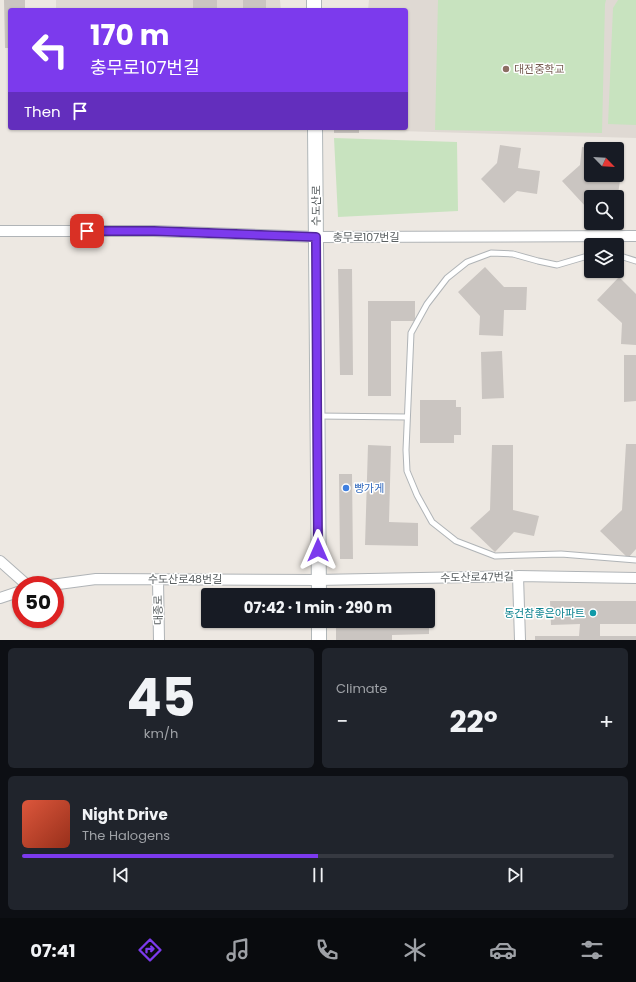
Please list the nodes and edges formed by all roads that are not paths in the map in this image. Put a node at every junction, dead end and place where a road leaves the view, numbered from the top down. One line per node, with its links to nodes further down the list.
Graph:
1 (315, 130): 4 (main road, 수도산로)
2 (0, 231): 4 (street, 충무로107번길)
3 (636, 236): 4 (street, 충무로107번길)
4 (316, 237): 8 (main road, 수도산로)
5 (584, 257): 9 (lane)
6 (624, 257): 7 (lane)
7 (636, 261)
8 (317, 416): 9 (lane); 16 (main road, 수도산로)
9 (407, 417): 10 (lane)
10 (636, 560)
11 (0, 561): 12 (street)
12 (18, 576)
13 (518, 576): 14 (street, 수도산로47번길); 16 (street, 수도산로47번길); 24 (street)
14 (636, 578)
15 (158, 580): 16 (street, 수도산로48번길); 17 (street, 수도산로48번길); 22 (street, 대종로)
16 (318, 580): 18 (main road, 수도산로)
17 (64, 583)
18 (318, 588)
19 (12, 594): 20 (street)
20 (0, 598)
21 (319, 628): 23 (main road)
22 (159, 640)
23 (319, 640)
24 (520, 640)

